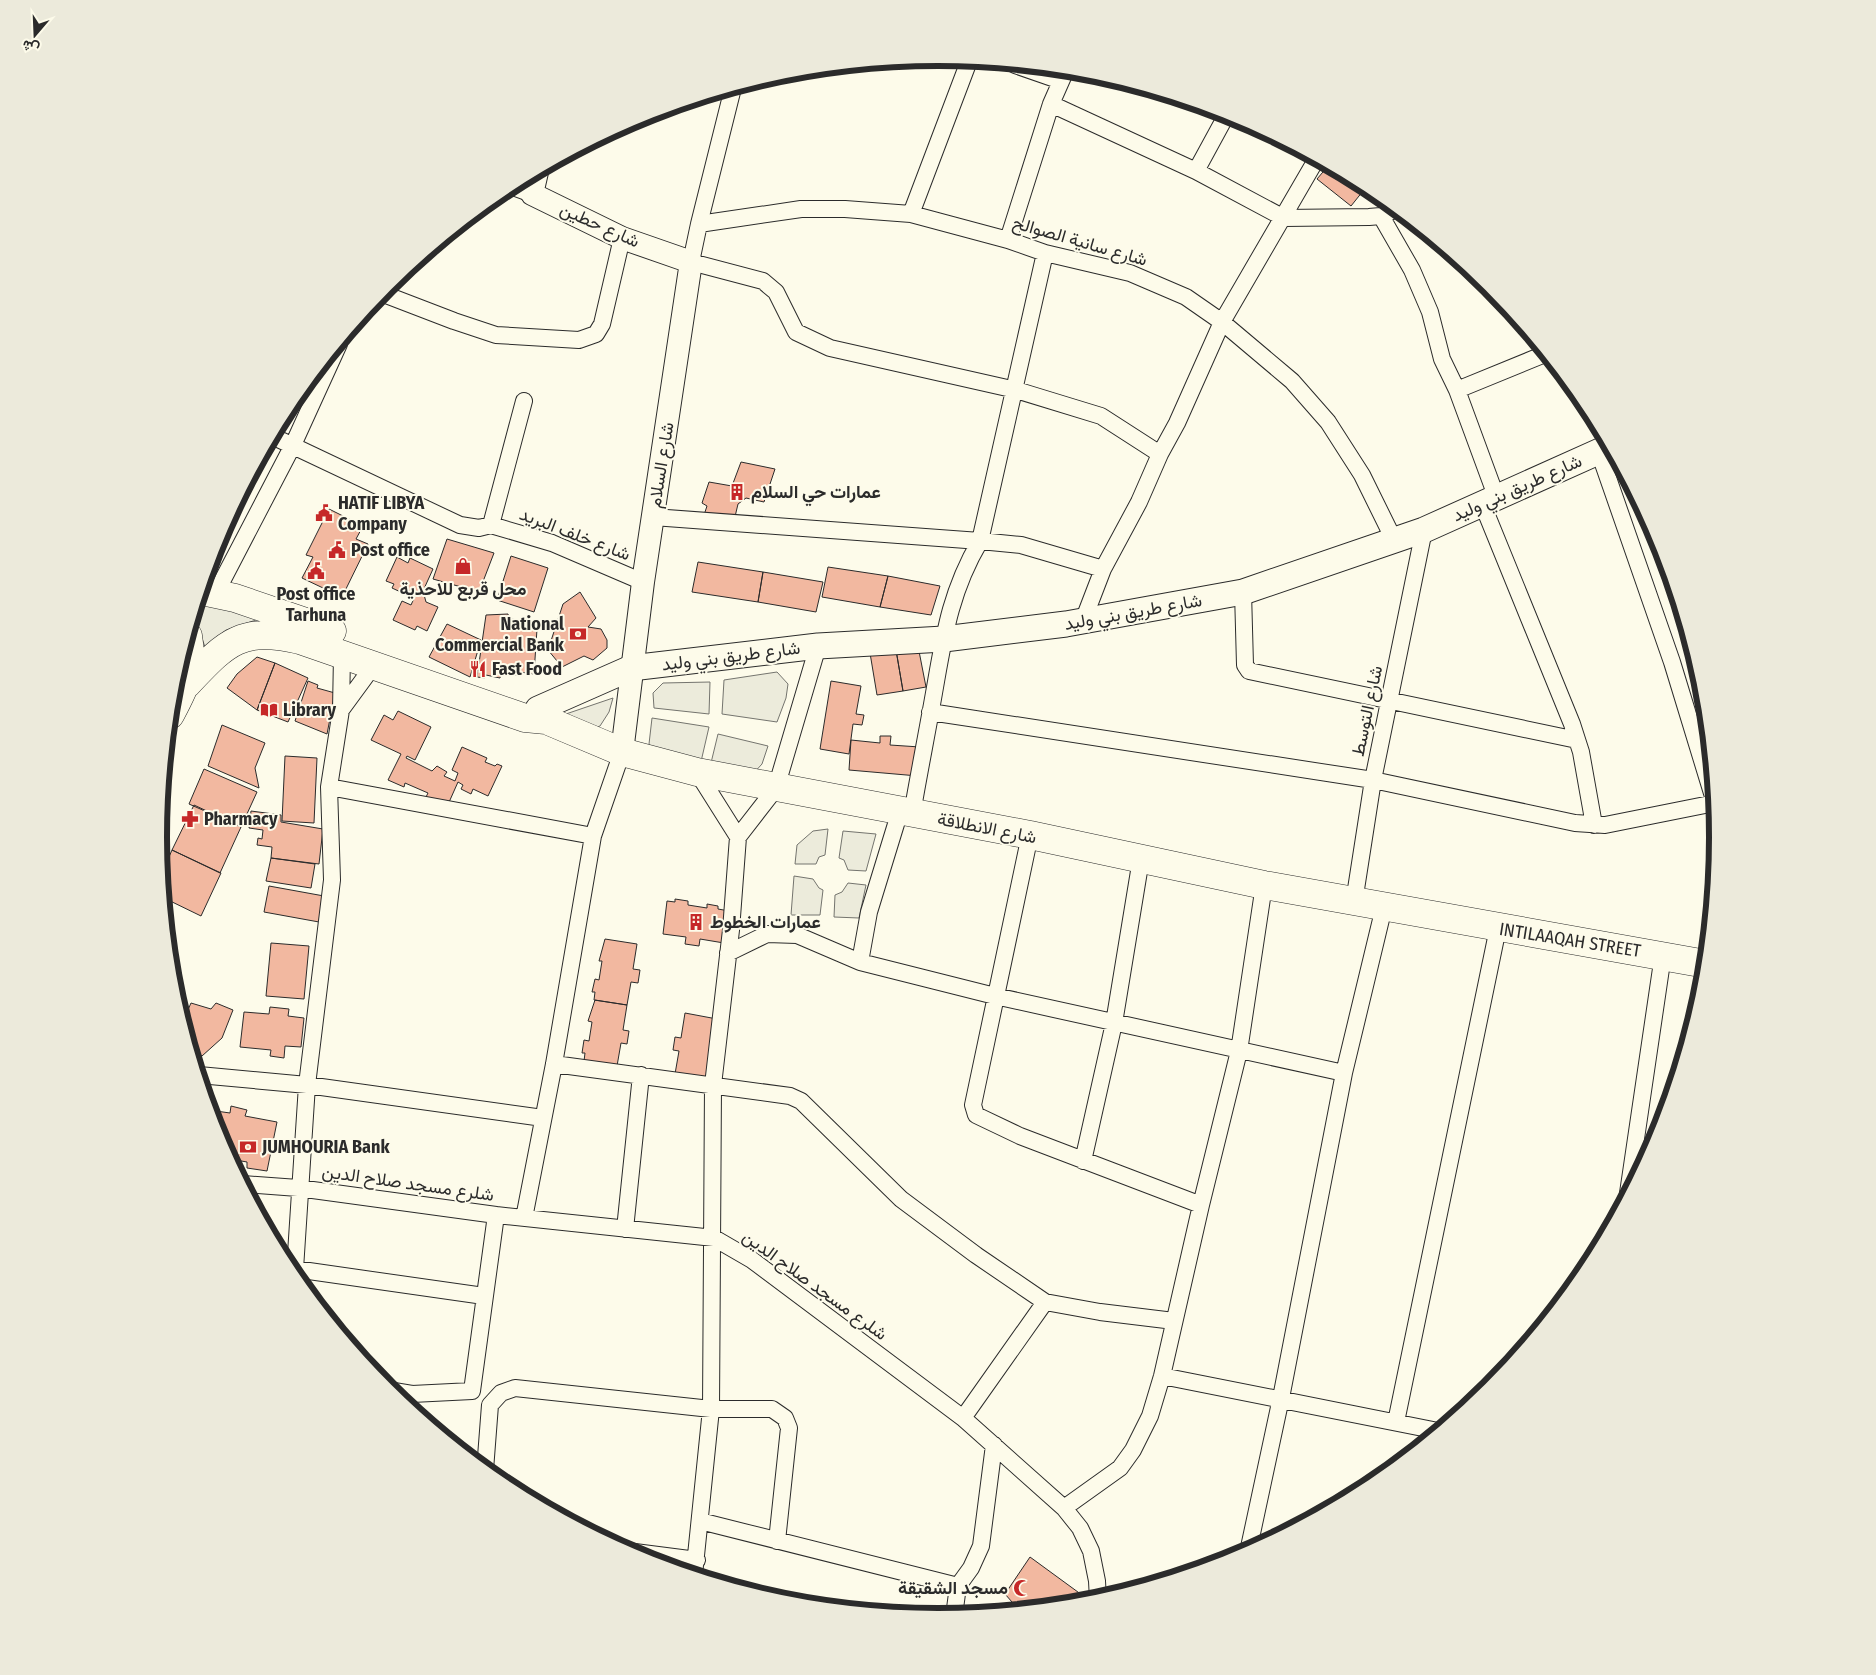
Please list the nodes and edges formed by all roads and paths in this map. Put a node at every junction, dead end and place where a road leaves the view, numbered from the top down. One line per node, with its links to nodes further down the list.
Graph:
1 (966, 67): 12 (street)
2 (1064, 77): 4 (street)
3 (731, 95): 14 (street)
4 (1051, 104): 7 (street); 16 (street)
5 (1223, 121): 7 (street)
6 (1314, 164): 13 (street)
7 (1196, 171): 13 (street)
8 (535, 180): 10 (street)
9 (520, 190): 10 (street, شارع حطين)
10 (532, 194): 15 (street, شارع حطين)
11 (1388, 212): 13 (street); 24 (street)
12 (911, 214): 14 (street, شارع سانية الصوالح); 16 (street, شارع سانية الصوالح)
13 (1284, 218): 20 (street)
14 (699, 224): 18 (street)
15 (622, 238): 18 (street, شارع حطين); 19 (street)
16 (1008, 240): 17 (street, شارع سانية الصوالح)
17 (1045, 253): 20 (street, شارع سانية الصوالح); 23 (street)
18 (692, 262): 23 (street); 31 (street, شارع السلام)
19 (389, 296)
20 (1222, 322): 29 (street); 34 (street, شارع سانية الصوالح)
21 (1540, 356): 24 (street)
22 (331, 362): 27 (street)
23 (1016, 390): 29 (street); 35 (street)
24 (1457, 390): 30 (street)
25 (524, 401): 32 (street)
26 (278, 439): 27 (street, شارع خلف البريد)
27 (293, 446): 32 (street, شارع خلف البريد); 38 (street)
28 (1604, 449): 30 (main road, شارع طريق بني وليد); 56 (street)
29 (1160, 454): 36 (street)
30 (1489, 500): 33 (main road, شارع طريق بني وليد); 53 (street)
31 (653, 517): 35 (street); 37 (street, شارع السلام)
32 (491, 525): 37 (street, شارع خلف البريد)
33 (1424, 530): 34 (main road, شارع طريق بني وليد); 49 (street, شارع التوسط)
34 (1394, 540): 39 (main road, شارع طريق بني وليد)
35 (980, 541): 36 (street); 41 (street)
36 (1103, 569): 40 (street)
37 (643, 582): 46 (street, شارع السلام)
38 (215, 589): 52 (highway)
39 (1243, 592): 40 (main road, شارع طريق بني وليد); 49 (street)
40 (1083, 621): 41 (main road, شارع طريق بني وليد)
41 (944, 639): 42 (main road, شارع طريق بني وليد); 51 (street)
42 (818, 646): 46 (main road, شارع طريق بني وليد); 59 (street)
43 (190, 650): 47 (highway)
44 (342, 655): 45 (highway); 47 (highway); 50 (street)
45 (374, 665): 50 (street); 52 (highway)
46 (631, 668): 52 (main road, شارع طريق بني وليد); 54 (street, شارع السلام)
47 (187, 684): 48 (highway)
48 (180, 696)
49 (1389, 701): 53 (street); 57 (street, شارع التوسط)
50 (342, 710): 58 (street)
51 (930, 712): 57 (street); 61 (street)
52 (542, 714): 54 (highway, شارع الانطلاقة)
53 (1577, 740): 62 (street)
54 (622, 752): 55 (highway, شارع الانطلاقة); 63 (street)
55 (697, 772): 59 (highway, شارع الانطلاقة); 65 (street)
56 (1707, 777)
57 (1373, 780): 62 (street); 68 (street, شارع التوسط)
58 (329, 787): 63 (street); 82 (street)
59 (776, 788): 61 (highway, شارع الانطلاقة); 65 (street)
60 (1708, 804): 62 (street)
61 (906, 813): 64 (highway, شارع الانطلاقة); 73 (street)
62 (1594, 825)
63 (593, 836): 78 (street)
64 (1030, 836): 66 (highway, شارع الانطلاقة); 75 (street)
65 (738, 837): 71 (street)
66 (1141, 858): 67 (highway, شارع الانطلاقة); 76 (street)
67 (1264, 885): 68 (highway, شارع الانطلاقة); 77 (street)
68 (1354, 902): 69 (highway, شارع الانطلاقة)
69 (1384, 907): 70 (highway, INTILAAQAH STREET); 79 (street)
70 (1498, 928): 72 (highway, INTILAAQAH STREET); 104 (street)
71 (728, 953): 73 (street); 83 (street)
72 (1663, 956): 74 (highway, INTILAAQAH STREET); 86 (street)
73 (860, 962): 75 (street)
74 (1699, 963)
75 (995, 996): 76 (street); 85 (street)
76 (1114, 1023): 77 (street); 85 (street)
77 (1239, 1051): 79 (street); 89 (street)
78 (554, 1064): 80 (street); 84 (street)
79 (1344, 1073): 101 (street)
80 (641, 1075): 83 (street); 92 (street)
81 (205, 1076): 82 (street)
82 (307, 1084): 84 (street); 88 (street)
83 (713, 1085): 93 (street); 97 (street)
84 (543, 1118): 91 (street)
85 (1083, 1161): 89 (street)
86 (1630, 1179)
87 (249, 1184): 88 (street, شلرع مسجد صلاح الدين)
88 (298, 1188): 90 (street, شلرع مسجد صلاح الدين); 94 (street)
89 (1201, 1205): 98 (street)
90 (496, 1216): 91 (street, شلرع مسجد صلاح الدين); 96 (street)
91 (524, 1218): 92 (street, شلرع مسجد صلاح الدين)
92 (625, 1229): 93 (street, شلرع مسجد صلاح الدين)
93 (714, 1238): 102 (street); 103 (street, شلرع مسجد صلاح الدين)
94 (295, 1262)
95 (303, 1274): 96 (street)
96 (484, 1296): 100 (street)
97 (1045, 1302): 98 (street); 103 (street)
98 (1174, 1321): 99 (street)
99 (1162, 1376): 101 (street); 108 (street)
100 (403, 1393)
101 (1280, 1398): 104 (street); 111 (street)
102 (711, 1409): 107 (street); 109 (street); 110 (street)
103 (963, 1418): 106 (street, شلرع مسجد صلاح الدين)
104 (1396, 1422): 105 (street)
105 (1432, 1430)
106 (994, 1446): 108 (street, شلرع مسجد صلاح الدين); 114 (street)
107 (486, 1462)
108 (1064, 1508): 115 (street, شلرع مسجد صلاح الدين)
109 (700, 1522): 110 (street); 113 (street)
110 (777, 1541): 114 (street)
111 (1250, 1542)
112 (674, 1562): 113 (street)
113 (696, 1567)
114 (958, 1586): 116 (street)
115 (1098, 1592)
116 (955, 1608)

